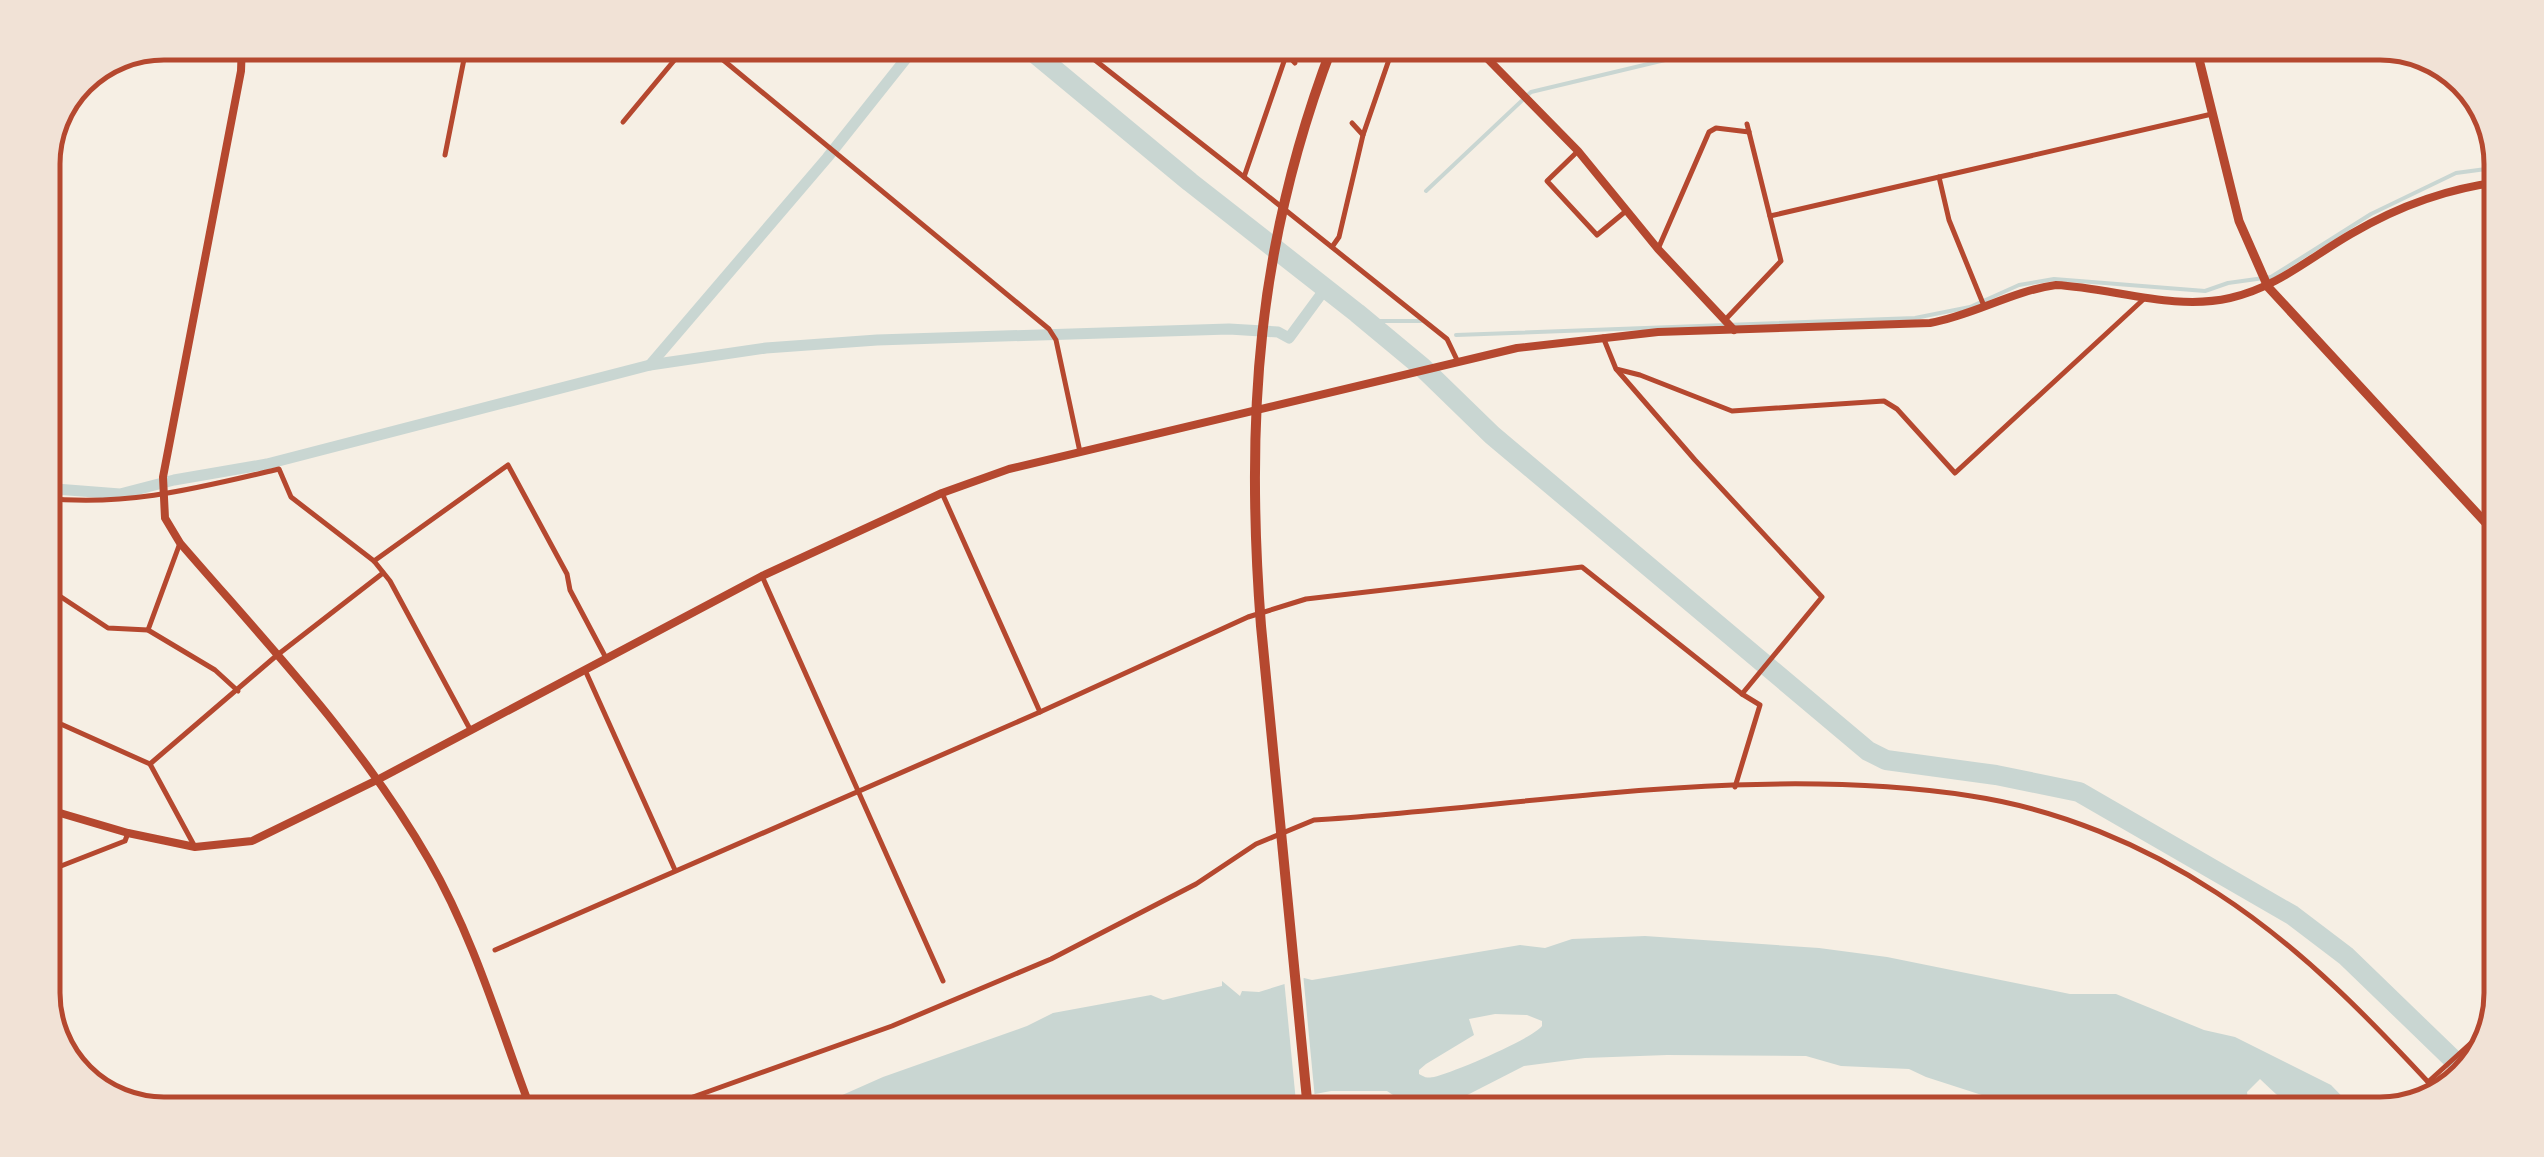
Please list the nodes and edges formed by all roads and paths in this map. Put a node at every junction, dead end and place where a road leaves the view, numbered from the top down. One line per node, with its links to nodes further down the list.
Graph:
1 (241, 60): 37 (street)
2 (463, 60): 20 (street)
3 (675, 60): 14 (street)
4 (722, 60): 36 (street)
5 (1095, 60): 22 (street)
6 (1285, 60): 22 (street)
7 (1293, 60): 12 (street)
8 (1328, 60): 70 (highway)
9 (1389, 60): 18 (street)
10 (1489, 60): 19 (street)
11 (2200, 60): 13 (main road)
12 (1295, 64)
13 (2212, 114): 21 (street); 28 (main road)
14 (622, 122)
15 (1352, 123): 18 (street)
16 (1747, 124): 17 (street)
17 (1750, 132): 25 (street); 27 (street)
18 (1363, 134): 26 (street)
19 (1578, 151): 24 (street); 24 (street)
20 (445, 156)
21 (1939, 176): 25 (street); 30 (street)
22 (1244, 177): 26 (street)
23 (2484, 186): 28 (street)
24 (1626, 211): 27 (street)
25 (1770, 216): 31 (street)
26 (1332, 247): 34 (street)
27 (1658, 248): 31 (street)
28 (2268, 287): 29 (street); 40 (main road)
29 (2146, 297): 30 (street); 35 (street)
30 (1984, 306): 32 (street)
31 (1725, 320): 32 (street)
32 (1734, 330): 33 (street)
33 (1603, 337): 34 (street); 35 (street)
34 (1458, 362): 36 (street)
35 (1616, 369): 51 (street)
36 (1080, 452): 38 (street)
37 (162, 493): 39 (street); 41 (street); 42 (street)
38 (942, 493): 44 (street); 52 (street)
39 (60, 499)
40 (2484, 521)
41 (180, 543): 46 (street); 47 (street)
42 (374, 561): 43 (street); 48 (street)
43 (383, 573): 47 (street); 54 (street)
44 (762, 576): 48 (street); 58 (street)
45 (60, 597): 46 (street)
46 (148, 630): 50 (street)
47 (276, 656): 50 (street); 56 (street)
48 (606, 659): 49 (street)
49 (585, 670): 54 (street); 63 (street)
50 (238, 691): 55 (street)
51 (1742, 694): 52 (street); 57 (street)
52 (1040, 712): 58 (street)
53 (60, 724): 55 (street)
54 (470, 731): 56 (street)
55 (150, 764): 61 (street)
56 (379, 779): 61 (street); 68 (street)
57 (1735, 787): 67 (street); 69 (street)
58 (858, 789): 63 (street); 65 (street)
59 (60, 813): 60 (street)
60 (128, 833): 61 (street); 62 (street)
61 (195, 846)
62 (60, 867)
63 (674, 870): 64 (street)
64 (495, 950)
65 (942, 981)
66 (2471, 1043): 67 (street)
67 (2428, 1082)
68 (526, 1097)
69 (693, 1097)
70 (1307, 1097)

